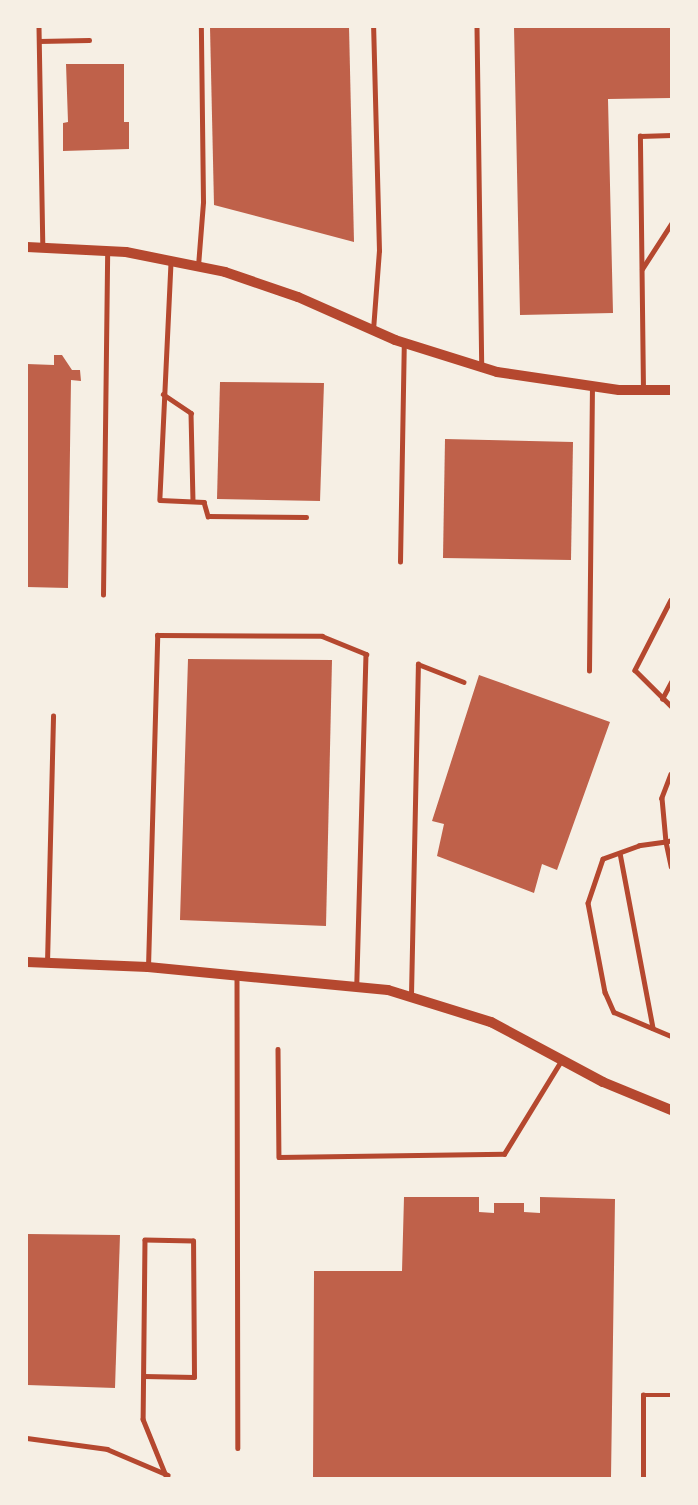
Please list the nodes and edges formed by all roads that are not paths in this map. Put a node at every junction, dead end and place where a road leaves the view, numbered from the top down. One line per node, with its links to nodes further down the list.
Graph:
1 (39, 27): 6 (lane)
2 (201, 27): 13 (lane)
3 (373, 27): 15 (lane)
4 (477, 27): 17 (lane)
5 (89, 40): 6 (lane)
6 (39, 41): 10 (lane)
7 (671, 135): 14 (lane)
8 (671, 224): 14 (lane)
9 (27, 247): 10 (street)
10 (43, 247): 11 (street)
11 (107, 250): 12 (street); 25 (lane)
12 (171, 260): 13 (street); 21 (lane)
13 (198, 266): 15 (street)
14 (642, 268): 19 (lane)
15 (373, 330): 16 (street)
16 (404, 343): 17 (street); 24 (lane)
17 (482, 368): 18 (street)
18 (592, 387): 19 (street); 27 (lane)
19 (643, 390): 20 (street)
20 (671, 390)
21 (163, 394): 22 (lane); 22 (lane)
22 (193, 501): 23 (lane)
23 (306, 518)
24 (400, 562)
25 (103, 595)
26 (671, 600): 30 (lane)
27 (589, 671)
28 (464, 682): 42 (lane)
29 (671, 682): 30 (lane)
30 (662, 699): 31 (lane)
31 (671, 706)
32 (53, 716): 38 (lane)
33 (671, 774): 34 (lane)
34 (669, 841): 35 (lane); 36 (lane)
35 (620, 853): 43 (lane); 43 (lane)
36 (671, 866)
37 (27, 962): 38 (street)
38 (47, 963): 39 (street)
39 (148, 967): 40 (street); 41 (lane)
40 (237, 977): 41 (street); 51 (lane)
41 (357, 986): 42 (street)
42 (411, 996): 46 (street)
43 (653, 1028): 44 (lane)
44 (671, 1035)
45 (278, 1049): 46 (lane)
46 (563, 1059): 47 (street)
47 (671, 1110)
48 (144, 1376): 48 (lane); 52 (lane)
49 (671, 1395): 53 (lane)
50 (27, 1438): 52 (lane)
51 (238, 1448)
52 (168, 1477)
53 (643, 1478)

